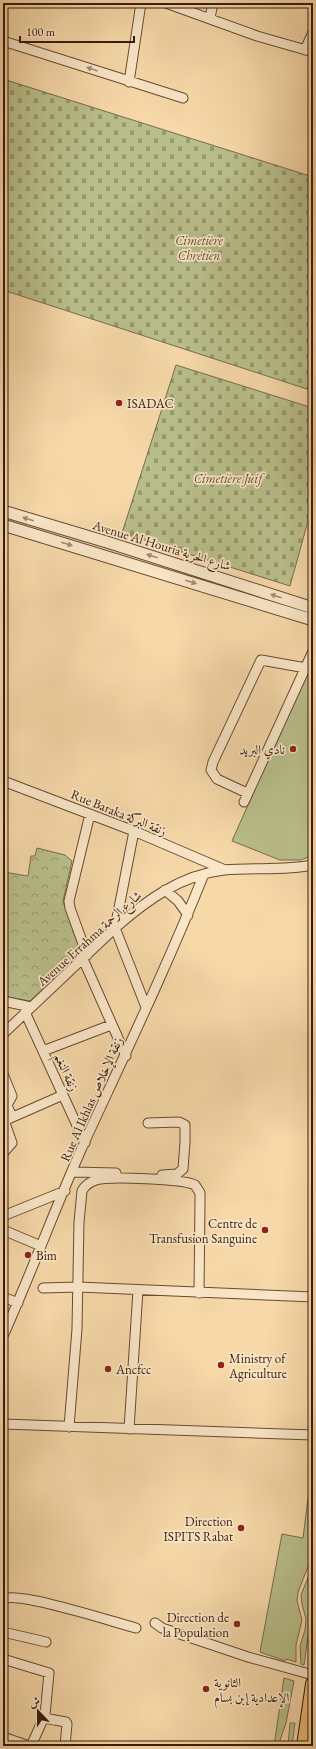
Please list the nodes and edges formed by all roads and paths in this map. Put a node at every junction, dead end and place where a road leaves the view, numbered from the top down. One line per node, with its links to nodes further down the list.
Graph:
1 (140, 3): 8 (street)
2 (166, 3): 4 (street)
3 (213, 3): 4 (street)
4 (210, 18): 7 (street)
5 (313, 32): 7 (street)
6 (3, 41): 8 (street, one-way to 6)
7 (309, 51)
8 (129, 82): 9 (street)
9 (183, 98)
10 (3, 511): 12 (street, Avenue Al Houria شارع الحرية, one-way to 10)
11 (3, 525): 13 (street, Avenue Al Houria شارع الحرية, one-way to 13)
12 (313, 608)
13 (313, 620)
14 (313, 651): 15 (street)
15 (306, 668): 15 (street)
16 (3, 781): 17 (street, Rue Baraka زنقة البركة)
17 (90, 814): 18 (street, Rue Baraka زنقة البركة); 27 (street)
18 (134, 831): 21 (street, Rue Baraka زنقة البركة); 26 (street)
19 (313, 865): 20 (street, Avenue Errahma شارع الرحمة)
20 (296, 868): 21 (street, Avenue Errahma شارع الرحمة); 22 (street, Avenue Errahma شارع الرحمة)
21 (225, 870): 23 (street, Avenue Errahma شارع الرحمة)
22 (313, 870)
23 (204, 874): 24 (street, Avenue Errahma شارع الرحمة); 25 (street, Rue Al Ikhlas زنقة الإخلاص)
24 (165, 890): 25 (street); 26 (street, Avenue Errahma شارع الرحمة)
25 (188, 915): 29 (street, Rue Al Ikhlas زنقة الإخلاص)
26 (115, 928): 27 (street, Avenue Errahma شارع الرحمة); 29 (street)
27 (85, 957): 30 (street, Avenue Errahma شارع الرحمة); 31 (street)
28 (3, 1001): 30 (street)
29 (146, 1007): 34 (street, Rue Al Ikhlas زنقة الإخلاص)
30 (28, 1009): 32 (street, Avenue Errahma شارع الرحمة); 33 (street, زنقة النغم)
31 (111, 1025): 33 (street); 34 (street)
32 (4, 1032)
33 (43, 1051): 36 (street, زنقة النغم)
34 (126, 1056): 39 (street, Rue Al Ikhlas زنقة الإخلاص)
35 (3, 1074): 37 (street)
36 (63, 1095): 37 (street); 39 (street, زنقة النغم)
37 (12, 1117): 40 (street)
38 (148, 1123): 41 (street)
39 (85, 1143): 41 (street, Rue Al Ikhlas زنقة الإخلاص)
40 (3, 1154)
41 (73, 1172): 42 (street, Rue Al Ikhlas زنقة الإخلاص)
42 (65, 1191): 43 (street); 45 (street, Rue Al Ikhlas زنقة الإخلاص)
43 (3, 1216)
44 (3, 1230): 45 (street)
45 (41, 1246): 52 (street, Rue Al Ikhlas زنقة الإخلاص)
46 (78, 1287): 47 (street); 48 (street); 49 (street); 55 (street)
47 (43, 1288)
48 (138, 1290): 49 (street); 56 (street)
49 (199, 1293): 51 (street)
50 (3, 1297): 52 (street)
51 (313, 1297)
52 (18, 1303): 53 (street, Rue Al Ikhlas زنقة الإخلاص)
53 (3, 1336)
54 (3, 1424): 55 (street)
55 (69, 1427): 56 (street)
56 (129, 1429): 57 (street)
57 (313, 1435)
58 (3, 1599): 60 (street)
59 (155, 1623): 64 (street)
60 (136, 1628)
61 (3, 1632): 62 (street)
62 (46, 1642)
63 (3, 1659): 66 (street)
64 (313, 1675)
65 (313, 1684): 70 (main road)
66 (44, 1718): 68 (street); 69 (street)
67 (3, 1737): 68 (street)
68 (30, 1746)
69 (65, 1746)
70 (304, 1746)

